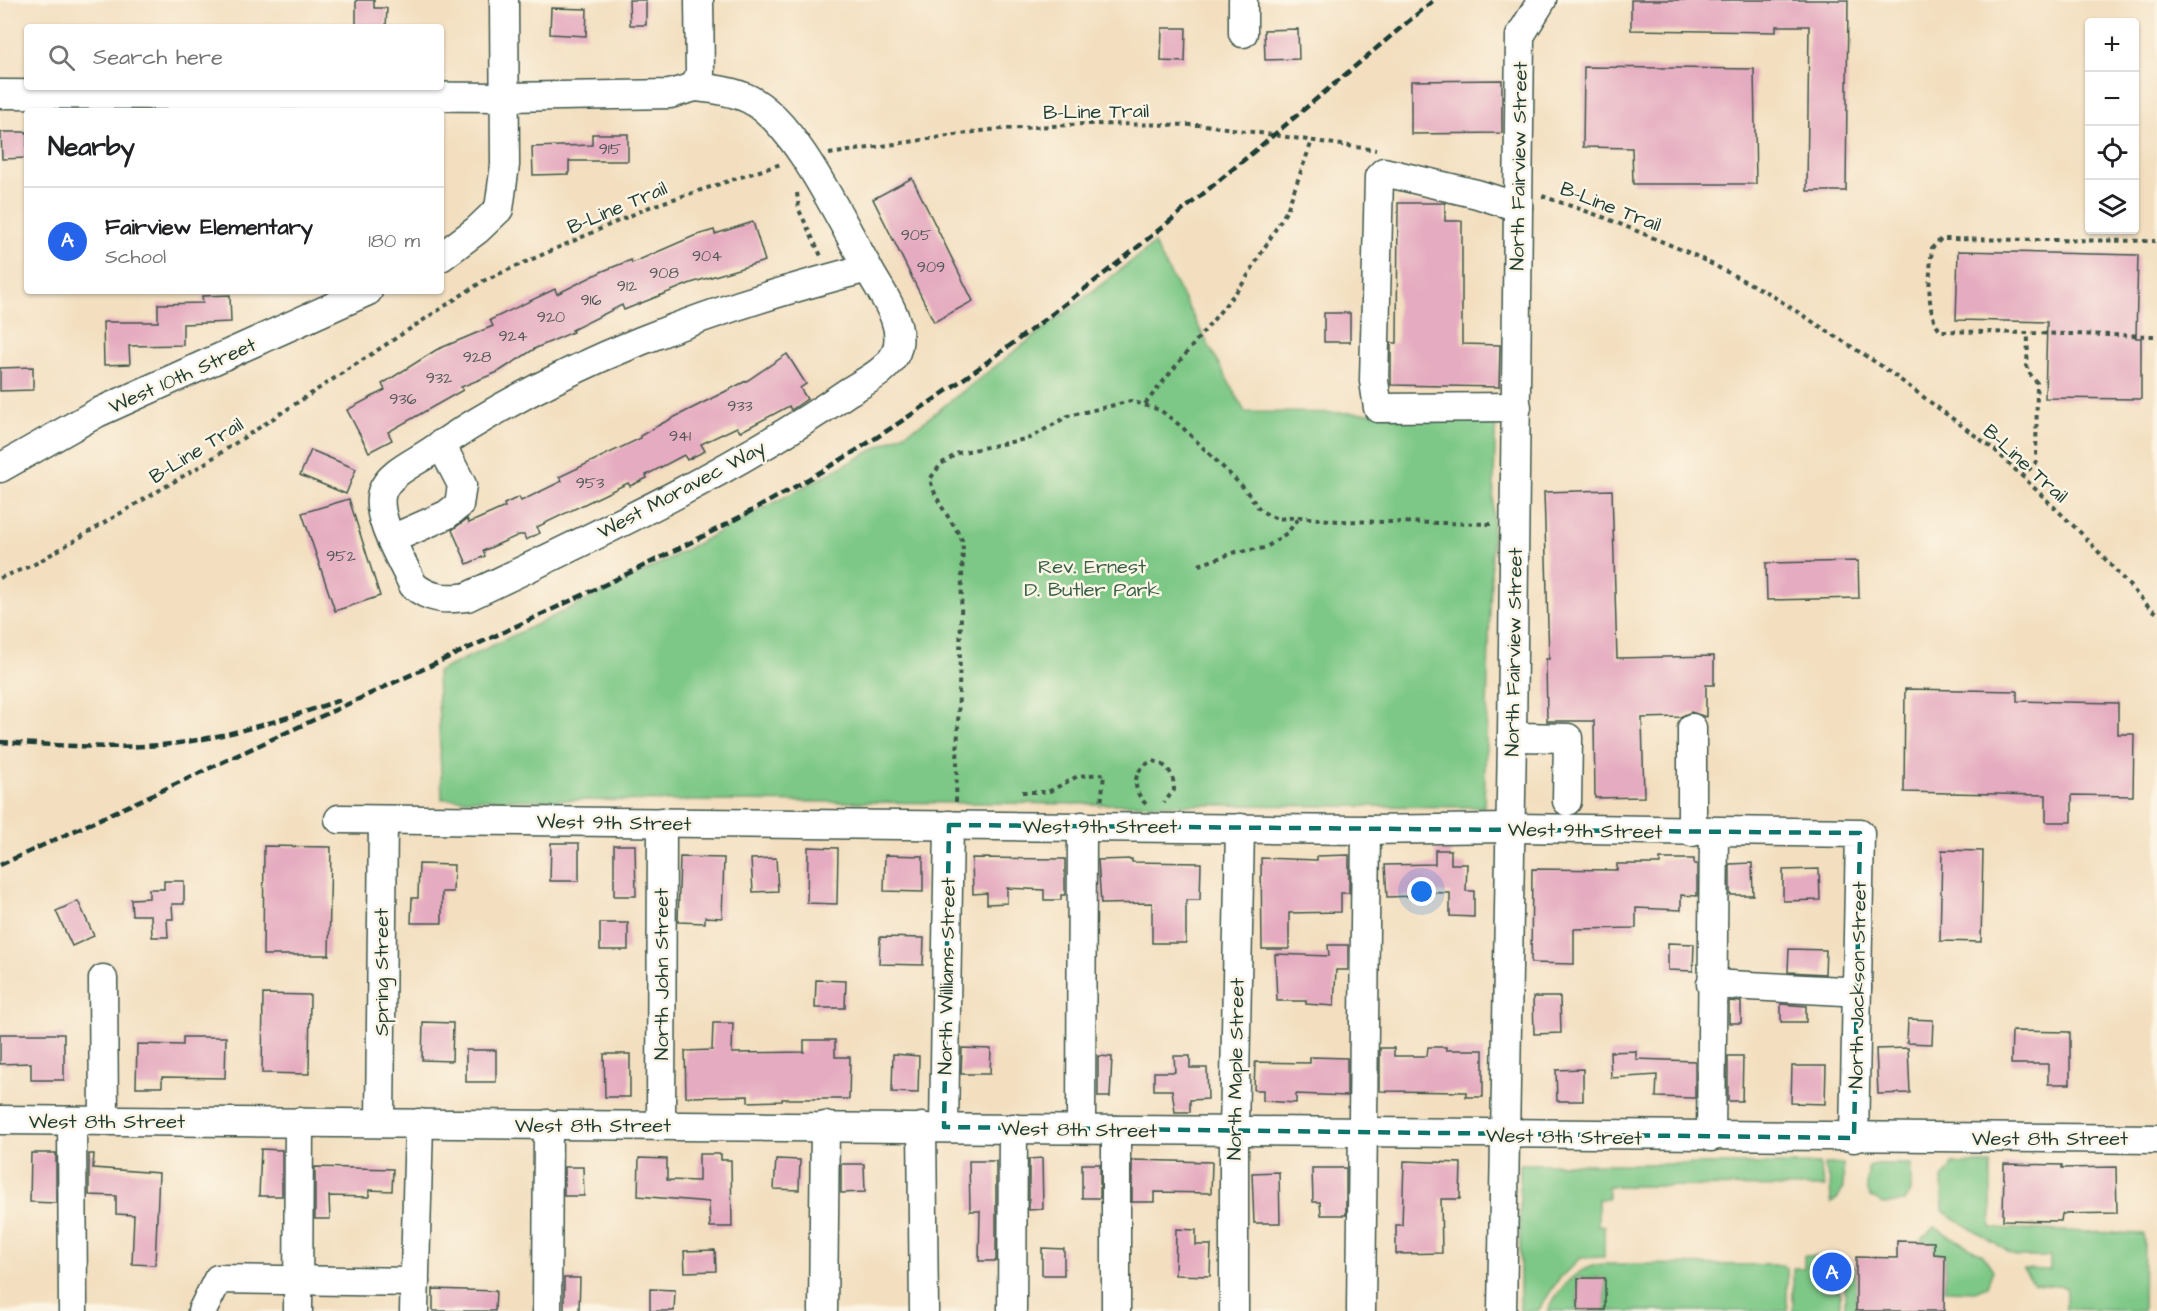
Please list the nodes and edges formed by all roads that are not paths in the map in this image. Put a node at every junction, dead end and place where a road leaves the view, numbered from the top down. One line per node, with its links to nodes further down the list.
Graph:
1 (504, 0): 8 (street)
2 (699, 0): 6 (street)
3 (1243, 0): 5 (street)
4 (1542, 0): 9 (street, North Fairview Street)
5 (1243, 33)
6 (695, 87): 8 (street); 11 (street, West Moravec Way)
7 (0, 94): 8 (street)
8 (507, 97): 10 (street)
9 (1518, 197): 13 (street, North Fairview Street); 13 (street)
10 (444, 255)
11 (868, 268): 14 (street, West Moravec Way); 16 (street, West Moravec Way)
12 (361, 294): 15 (street, West 10th Street)
13 (1517, 407): 18 (street, North Fairview Street)
14 (441, 444): 16 (street, West Moravec Way); 16 (street)
15 (0, 468)
16 (392, 539)
17 (1692, 728): 28 (street)
18 (1512, 737): 19 (street); 26 (street, North Fairview Street)
19 (1567, 801)
20 (339, 819): 21 (street, West 9th Street)
21 (383, 820): 22 (street, West 9th Street); 37 (street, Spring Street)
22 (662, 822): 23 (street, West 9th Street); 40 (street, North John Street)
23 (949, 825): 24 (street, West 9th Street); 42 (street, North Williams Street)
24 (1082, 826): 25 (street, West 9th Street); 44 (street)
25 (1240, 828): 27 (street, West 9th Street); 46 (street, North Maple Street)
26 (1510, 828): 27 (street, West 9th Street); 28 (street, West 9th Street); 48 (street, North Fairview Street)
27 (1366, 830): 47 (street)
28 (1703, 832): 29 (street, West 9th Street); 31 (street)
29 (1860, 833): 32 (street, North Jackson Street)
30 (102, 979): 35 (street)
31 (1711, 984): 32 (street); 49 (street)
32 (1857, 988): 50 (street, North Jackson Street)
33 (0, 1120): 34 (street, West 8th Street)
34 (72, 1121): 35 (street, West 8th Street); 54 (street)
35 (104, 1121): 36 (street, West 8th Street)
36 (299, 1122): 37 (street, West 8th Street); 52 (street)
37 (380, 1123): 38 (street, West 8th Street)
38 (419, 1123): 39 (street, West 8th Street); 53 (street)
39 (548, 1124): 40 (street, West 8th Street); 58 (street)
40 (661, 1125): 41 (street, West 8th Street)
41 (825, 1126): 42 (street, West 8th Street); 59 (street)
42 (933, 1127): 43 (street, West 8th Street); 60 (street, North Williams Street)
43 (1013, 1128): 44 (street, West 8th Street); 61 (street)
44 (1081, 1129): 45 (street, West 8th Street)
45 (1116, 1130): 46 (street, West 8th Street); 62 (street)
46 (1234, 1132): 47 (street, West 8th Street); 63 (street, North Maple Street)
47 (1361, 1134): 48 (street, West 8th Street); 64 (street)
48 (1505, 1135): 49 (street, West 8th Street); 65 (street, North Fairview Street)
49 (1711, 1137): 50 (street, West 8th Street)
50 (1854, 1138): 51 (street, West 8th Street)
51 (2157, 1139)
52 (297, 1279): 53 (street); 55 (street); 56 (street)
53 (415, 1282): 57 (street)
54 (73, 1311)
55 (202, 1311)
56 (298, 1311)
57 (414, 1311)
58 (547, 1311)
59 (823, 1311)
60 (924, 1311)
61 (1012, 1311)
62 (1116, 1311)
63 (1234, 1311)
64 (1360, 1311)
65 (1502, 1311)

